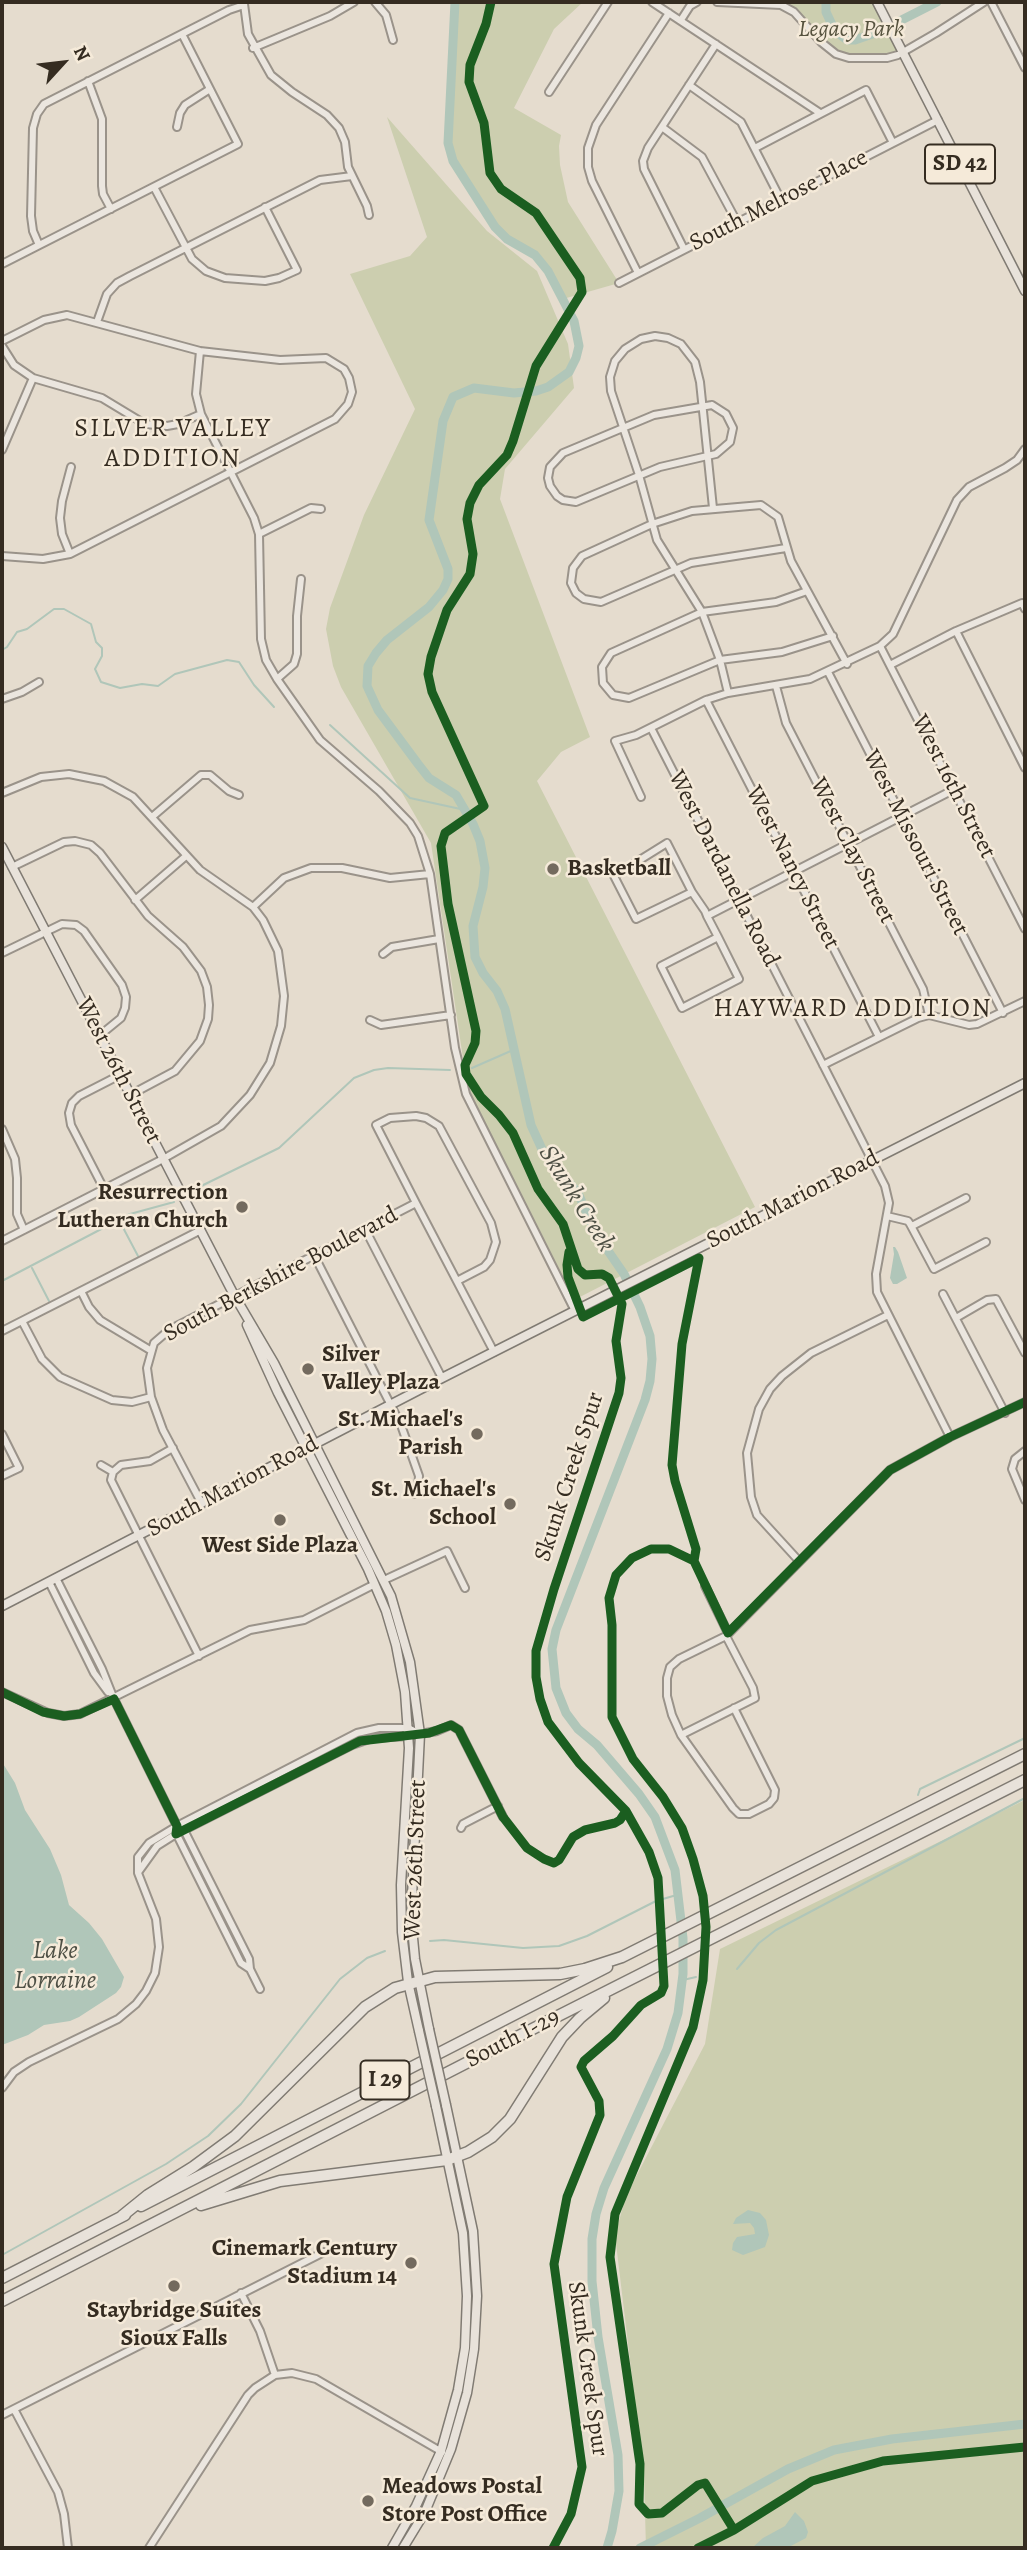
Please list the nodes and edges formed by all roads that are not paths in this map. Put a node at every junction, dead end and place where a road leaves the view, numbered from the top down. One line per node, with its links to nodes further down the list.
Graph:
1 (354, 2): 16 (street)
2 (375, 2): 14 (street)
3 (608, 2): 22 (street)
4 (652, 2): 11 (street)
5 (697, 2): 12 (street)
6 (717, 2): 17 (street)
7 (984, 2): 17 (street)
8 (991, 2): 18 (street)
9 (244, 3): 13 (street); 16 (street)
10 (878, 4): 17 (main road, SD 42)
11 (669, 13): 12 (street); 40 (street)
12 (681, 20): 15 (street)
13 (182, 34): 19 (street); 21 (street)
14 (393, 40)
15 (716, 44): 20 (street); 23 (street)
16 (253, 48): 29 (street)
17 (903, 52): 24 (main road, SD 42)
18 (1025, 68)
19 (89, 81): 33 (street); 36 (street)
20 (689, 85): 26 (street); 28 (street)
21 (210, 89): 25 (street); 30 (street)
22 (549, 92)
23 (820, 113): 27 (street); 28 (street)
24 (938, 120): 27 (street, South Melrose Place); 42 (main road, SD 42)
25 (177, 127)
26 (662, 127): 35 (street); 38 (street)
27 (893, 143): 31 (street, South Melrose Place)
28 (755, 148): 31 (street)
29 (352, 176): 32 (street); 34 (street)
30 (155, 187): 33 (street); 37 (street)
31 (781, 200): 35 (street, South Melrose Place)
32 (265, 207): 37 (street); 37 (street)
33 (111, 209): 36 (street)
34 (369, 215)
35 (737, 222): 38 (street, South Melrose Place)
36 (39, 245): 39 (street)
37 (186, 247): 43 (street)
38 (684, 249): 40 (street, South Melrose Place)
39 (2, 264)
40 (638, 273): 41 (street, South Melrose Place)
41 (620, 283)
42 (1025, 291)
43 (97, 322): 44 (street); 45 (street)
44 (2, 344): 46 (street)
45 (200, 351): 48 (street); 54 (street)
46 (33, 378): 48 (street); 51 (street)
47 (702, 407): 49 (street); 49 (street); 52 (street); 52 (street)
48 (201, 414): 54 (street)
49 (623, 426): 55 (street); 55 (street)
50 (1025, 449): 70 (street)
51 (2, 450)
52 (708, 457): 55 (street); 56 (street)
53 (71, 467): 61 (street)
54 (230, 473): 59 (street); 61 (street)
55 (639, 475): 58 (street)
56 (713, 508): 58 (street); 60 (street)
57 (321, 509): 59 (street)
58 (652, 524): 63 (street); 63 (street)
59 (259, 534): 75 (street)
60 (786, 548): 63 (street); 65 (street)
61 (70, 554): 62 (street)
62 (2, 556)
63 (674, 569): 67 (street)
64 (301, 579): 75 (street)
65 (807, 591): 67 (street); 69 (street)
66 (1024, 606): 68 (street)
67 (702, 612): 71 (street); 71 (street)
68 (956, 631): 73 (street); 82 (street)
69 (833, 636): 71 (street); 72 (street)
70 (880, 646): 72 (street); 73 (street, West 16th Street)
71 (720, 660): 78 (street)
72 (846, 664): 74 (street)
73 (890, 665): 83 (street, West 16th Street)
74 (828, 672): 77 (street); 87 (street, West Missouri Street)
75 (276, 679): 94 (street)
76 (39, 682): 79 (street)
77 (776, 686): 78 (street); 89 (street, West Clay Street)
78 (728, 693): 80 (street)
79 (2, 699)
80 (706, 700): 81 (street); 93 (street, West Nancy Street)
81 (650, 728): 86 (street); 97 (street, West Dardanella Road)
82 (1025, 768)
83 (955, 789): 87 (street); 100 (street, West 16th Street)
84 (2, 793): 88 (street)
85 (239, 795): 88 (street)
86 (641, 797)
87 (902, 816): 89 (street); 107 (street, West Missouri Street)
88 (152, 817): 91 (street)
89 (849, 844): 93 (street); 109 (street, West Clay Street)
90 (2, 847): 92 (main road, West 26th Street)
91 (186, 856): 96 (street); 98 (street)
92 (12, 867): 96 (street); 101 (main road, West 26th Street)
93 (794, 872): 97 (street); 112 (street, West Nancy Street)
94 (430, 874): 98 (street); 103 (street)
95 (692, 892): 95 (street); 99 (street)
96 (135, 900): 116 (street)
97 (738, 900): 99 (street); 113 (street, West Dardanella Road)
98 (253, 907): 118 (street)
99 (707, 916): 102 (street)
100 (1025, 929)
101 (45, 930): 104 (street); 111 (main road, West 26th Street); 111 (street)
102 (718, 937): 102 (street)
103 (439, 939): 105 (street); 108 (street)
104 (2, 953)
105 (383, 954)
106 (1025, 1002): 107 (street)
107 (1003, 1013): 109 (street)
108 (451, 1015): 110 (street); 135 (street)
109 (929, 1015): 112 (street)
110 (370, 1020)
111 (99, 1035): 114 (main road, West 26th Street)
112 (879, 1037): 113 (street)
113 (823, 1065): 119 (street, West Dardanella Road)
114 (120, 1075): 116 (main road, West 26th Street); 120 (street)
115 (1025, 1083): 119 (main road, South Marion Road)
116 (130, 1095): 118 (main road, West 26th Street)
117 (2, 1129): 126 (street)
118 (163, 1159): 120 (street); 127 (main road, West 26th Street)
119 (872, 1160): 123 (street, West Dardanella Road); 135 (main road, South Marion Road)
120 (104, 1189): 126 (street)
121 (966, 1198): 124 (street)
122 (416, 1203): 125 (street, South Berkshire Boulevard); 131 (street); 131 (street)
123 (887, 1216): 124 (street); 136 (street, West Dardanella Road)
124 (912, 1226): 129 (street)
125 (365, 1229): 130 (street, South Berkshire Boulevard); 143 (street)
126 (24, 1230): 128 (street)
127 (201, 1230): 132 (street); 134 (main road, West 26th Street)
128 (2, 1241)
129 (986, 1242)
130 (314, 1255): 134 (street, South Berkshire Boulevard); 146 (street)
131 (457, 1281): 141 (street)
132 (80, 1291): 138 (street); 140 (street)
133 (943, 1294): 137 (street)
134 (234, 1295): 140 (street, South Berkshire Boulevard); 150 (main road, West 26th Street); 152 (main road, West 26th Street)
135 (575, 1311): 141 (main road, South Marion Road)
136 (888, 1315): 149 (street, West Dardanella Road); 162 (street)
137 (956, 1318): 142 (street); 147 (street)
138 (22, 1321): 139 (street); 144 (street)
139 (2, 1331)
140 (150, 1350): 144 (street)
141 (494, 1352): 143 (main road, South Marion Road)
142 (1025, 1353)
143 (442, 1378): 146 (main road, South Marion Road)
144 (151, 1397): 151 (street)
145 (1025, 1402): 147 (street)
146 (391, 1405): 150 (main road, South Marion Road); 157 (street)
147 (1005, 1413): 149 (street)
148 (2, 1434): 156 (street)
149 (950, 1437): 162 (street)
150 (316, 1444): 152 (main road, South Marion Road); 163 (main road, West 26th Street)
151 (173, 1448): 155 (street); 159 (street)
152 (307, 1448): 159 (main road, South Marion Road); 160 (main road, West 26th Street)
153 (1025, 1451): 158 (street)
154 (101, 1465): 155 (street)
155 (113, 1472): 161 (street)
156 (2, 1476)
157 (414, 1494)
158 (1025, 1500)
159 (202, 1504): 161 (main road, South Marion Road)
160 (340, 1513): 163 (main road); 165 (main road, West 26th Street)
161 (138, 1537): 164 (main road, South Marion Road); 171 (street)
162 (800, 1561): 169 (street)
163 (384, 1580): 167 (street); 170 (main road, West 26th Street)
164 (52, 1581): 168 (main road, South Marion Road); 173 (street)
165 (374, 1584): 170 (main road); 171 (street); 175 (main road, West 26th Street)
166 (705, 1587): 169 (street)
167 (465, 1588)
168 (2, 1606)
169 (727, 1634): 174 (street); 177 (street)
170 (408, 1654): 176 (main road, West 26th Street)
171 (199, 1656): 173 (street)
172 (2, 1692): 173 (street)
173 (114, 1699): 182 (street)
174 (734, 1708): 177 (street); 177 (street)
175 (409, 1732): 176 (street); 182 (street); 184 (street); 190 (main road, West 26th Street)
176 (420, 1734): 180 (street); 190 (main road, West 26th Street)
177 (681, 1735)
178 (1025, 1754): 187 (highway, South I-29 / I 29)
179 (1025, 1780): 189 (highway, South I-29 / I 29)
180 (498, 1805): 181 (street); 183 (street)
181 (503, 1817)
182 (177, 1826): 184 (street); 185 (street); 186 (street)
183 (461, 1828)
184 (184, 1830): 185 (street); 188 (street)
185 (176, 1834): 186 (street); 188 (street)
186 (138, 1873): 192 (street)
187 (651, 1943): 190 (highway); 194 (highway, South I-29 / I 29)
188 (250, 1969): 191 (street)
189 (653, 1969): 193 (highway); 195 (highway, South I-29 / I 29)
190 (413, 1981): 193 (main road, West 26th Street, bridge); 193 (main road, West 26th Street, bridge); 194 (highway)
191 (260, 1989)
192 (2, 2088)
193 (452, 2158): 195 (highway); 203 (main road, West 26th Street)
194 (122, 2216): 197 (highway, South I-29 / I 29)
195 (149, 2226): 199 (highway, South I-29 / I 29)
196 (324, 2252): 198 (street)
197 (2, 2278)
198 (241, 2293): 200 (street); 201 (street)
199 (2, 2301)
200 (275, 2375): 203 (street); 205 (street)
201 (14, 2409): 202 (street); 204 (street)
202 (2, 2415)
203 (445, 2453): 206 (main road); 207 (main road)
204 (68, 2548)
205 (149, 2548)
206 (391, 2548)
207 (403, 2548)

